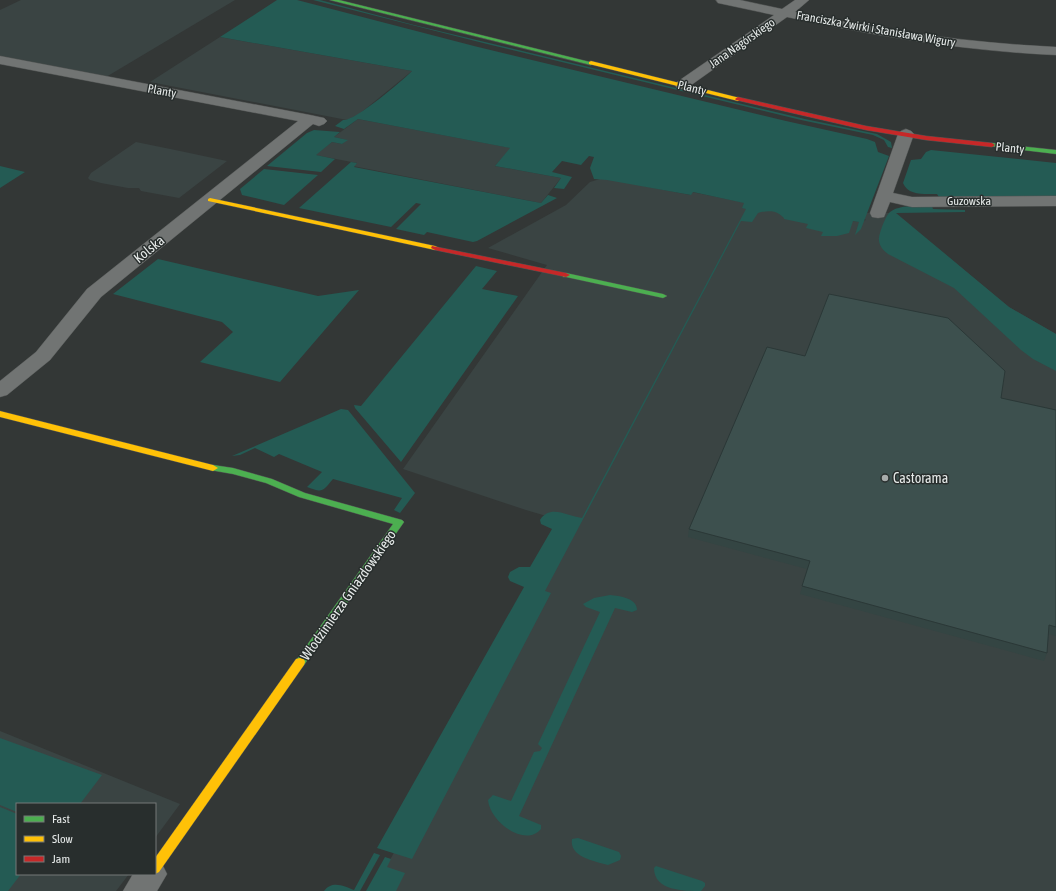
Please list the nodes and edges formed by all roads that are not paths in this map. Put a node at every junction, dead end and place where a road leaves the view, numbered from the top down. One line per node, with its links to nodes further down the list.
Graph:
1 (333, 0): 7 (street, Planty)
2 (722, 0): 4 (street, Franciszka Żwirki i Stanisława Wigury)
3 (803, 0): 4 (street, Jana Nagórskiego)
4 (784, 13): 5 (street, Franciszka Żwirki i Stanisława Wigury); 7 (street, Jana Nagórskiego)
5 (1056, 51)
6 (0, 60): 8 (street, Planty)
7 (682, 85): 9 (street, Planty)
8 (317, 120): 12 (street, Kolska)
9 (906, 134): 10 (street, Planty); 11 (street)
10 (1056, 152)
11 (883, 196): 13 (street, Guzowska); 14 (street)
12 (210, 200): 15 (street); 16 (street, Kolska)
13 (1056, 200)
14 (878, 213)
15 (663, 296)
16 (0, 391)
17 (0, 414): 18 (street, Włodzimierza Gniazdowskiego)
18 (156, 867)
19 (150, 875): 20 (street)
20 (139, 891)

